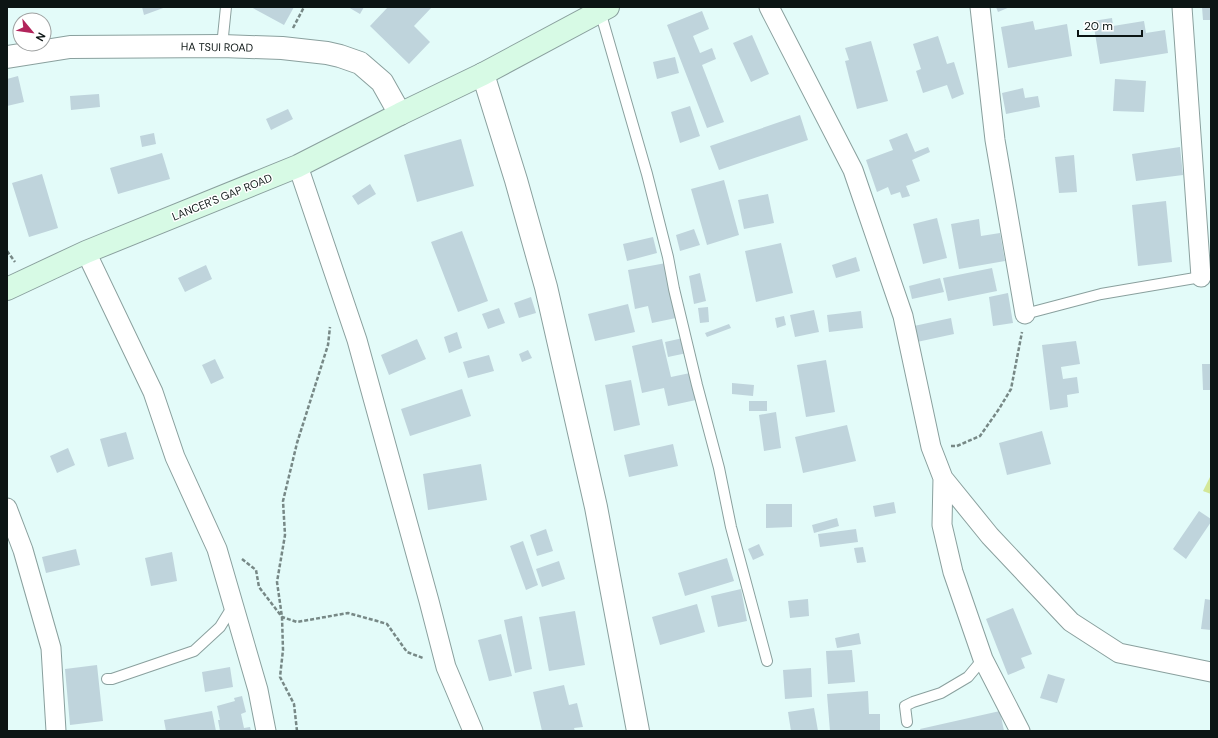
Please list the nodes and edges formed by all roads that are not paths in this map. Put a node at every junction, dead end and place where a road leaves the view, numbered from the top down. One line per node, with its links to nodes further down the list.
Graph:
1 (226, 7): 6 (lane)
2 (769, 7): 15 (street)
3 (980, 7): 14 (street)
4 (1182, 7): 12 (street)
5 (604, 9): 8 (main road, LANCER'S GAP ROAD); 19 (lane)
6 (222, 46): 7 (street, HA TSUI ROAD); 9 (street, HA TSUI ROAD)
7 (7, 57)
8 (483, 74): 9 (main road, LANCER'S GAP ROAD); 26 (street)
9 (400, 114): 10 (main road, LANCER'S GAP ROAD)
10 (298, 166): 11 (main road, LANCER'S GAP ROAD); 25 (street)
11 (86, 252): 13 (main road, LANCER'S GAP ROAD); 17 (street)
12 (1201, 277): 14 (lane)
13 (7, 289)
14 (1025, 314)
15 (943, 478): 18 (street); 20 (street)
16 (7, 508): 23 (street)
17 (233, 606): 21 (lane); 24 (street)
18 (983, 659): 22 (lane); 27 (street)
19 (767, 661)
20 (1211, 672)
21 (107, 679)
22 (906, 722)
23 (56, 731)
24 (266, 731)
25 (473, 731)
26 (638, 731)
27 (1020, 731)

